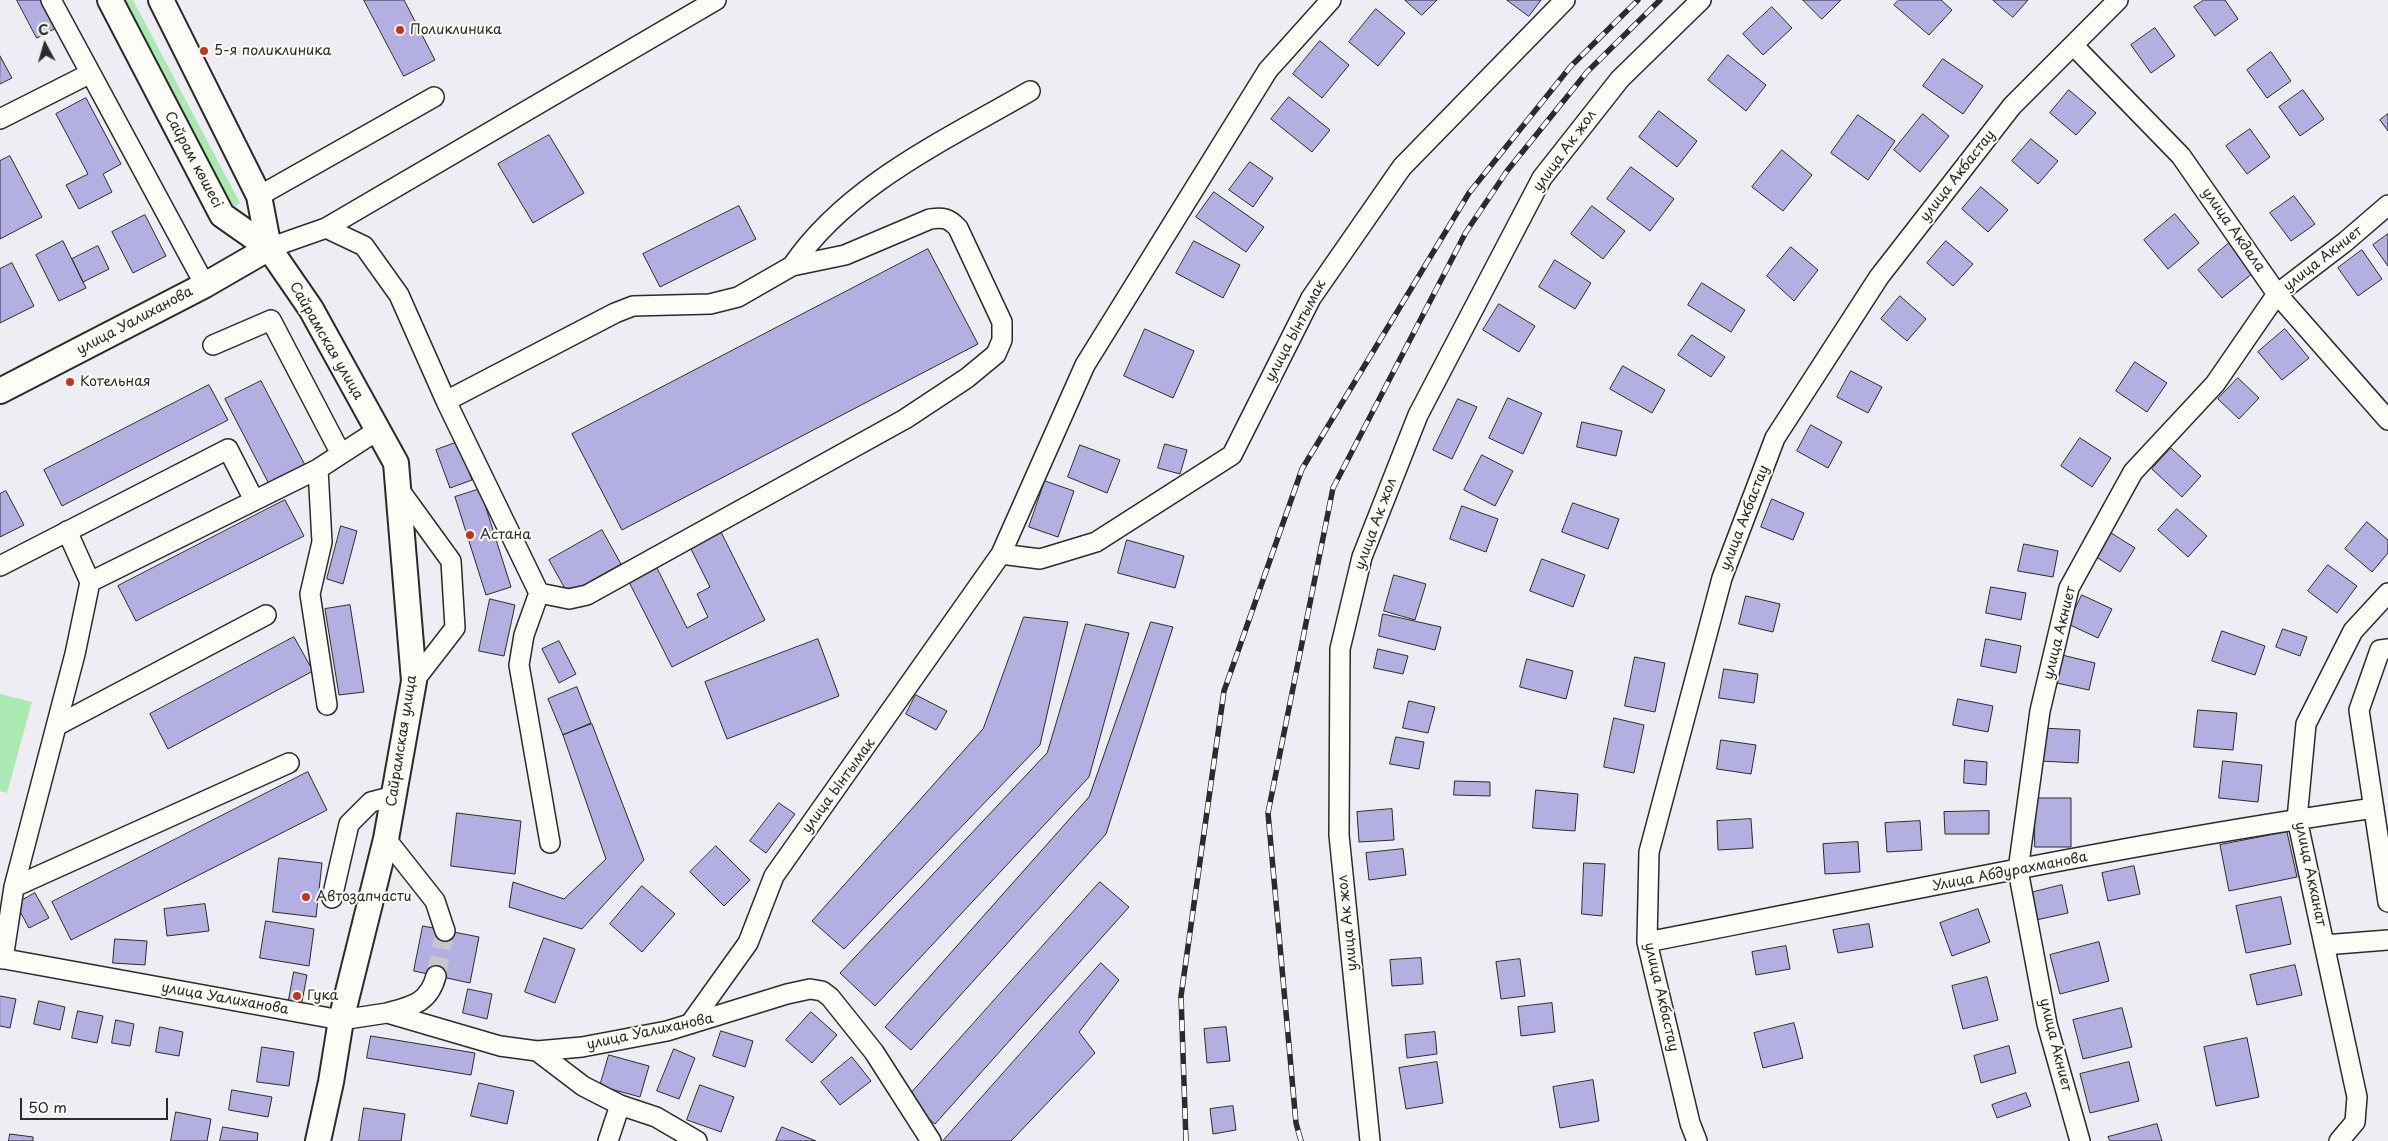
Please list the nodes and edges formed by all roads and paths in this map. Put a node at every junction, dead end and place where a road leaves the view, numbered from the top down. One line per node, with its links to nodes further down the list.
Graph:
1 (51, 0): 10 (street)
2 (110, 0): 17 (main road, Сайрам көшесі)
3 (161, 0): 14 (main road)
4 (716, 0): 16 (street)
5 (1331, 0): 31 (street, улица Ынтымак)
6 (1565, 0): 31 (street, улица Ынтымак)
7 (1701, 0): 66 (street, улица Ак жол)
8 (2118, 0): 9 (street, улица Акбастау)
9 (2073, 45): 20 (street, улица Акдала); 53 (street, улица Акбастау)
10 (89, 74): 13 (street); 19 (street)
11 (1030, 91): 18 (street)
12 (434, 97): 14 (street)
13 (0, 118)
14 (259, 196): 17 (main road)
15 (2388, 205): 20 (street, улица Акниет)
16 (326, 228): 17 (street); 23 (street)
17 (269, 248): 19 (main road, улица Уалиханова); 25 (main road, Сайрамская улица)
18 (792, 266): 23 (street); 34 (street)
19 (205, 285): 22 (main road, улица Уалиханова)
20 (2277, 294): 24 (street, улица Акдала); 47 (street, улица Акниет)
21 (213, 345): 26 (street)
22 (0, 391)
23 (446, 401): 34 (street)
24 (2388, 420)
25 (378, 430): 26 (street); 28 (main road, Сайрамская улица)
26 (341, 454): 27 (street)
27 (318, 469): 29 (street); 39 (street)
28 (398, 488): 38 (main road, Сайрамская улица); 38 (street)
29 (254, 500): 30 (street); 33 (street)
30 (67, 532): 32 (street); 33 (street)
31 (1001, 554): 59 (street, улица Ынтымак)
32 (0, 566)
33 (90, 582): 40 (street)
34 (539, 593): 46 (street)
35 (2388, 593): 44 (street, улица Акканат)
36 (266, 615): 40 (street)
37 (2388, 649): 43 (street)
38 (414, 681): 42 (main road, Сайрамская улица)
39 (327, 705)
40 (56, 726): 48 (street)
41 (289, 764): 48 (street)
42 (394, 796): 45 (main road, Сайрамская улица); 49 (street)
43 (2374, 808): 44 (street, Улица Абдурахманова); 50 (street)
44 (2297, 819): 47 (street, Улица Абдурахманова); 54 (street, улица Акканат)
45 (386, 839): 51 (street); 58 (main road, Сайрамская улица)
46 (550, 843)
47 (2018, 870): 53 (street, Улица Абдурахманова); 68 (street, улица Акниет)
48 (14, 887): 55 (street)
49 (332, 898)
50 (2388, 902)
51 (445, 931)
52 (2388, 940): 54 (street)
53 (1647, 942): 67 (street, улица Акбастау)
54 (2324, 945): 69 (street, улица Акканат)
55 (2, 959): 58 (street, улица Уалиханова)
56 (436, 976): 57 (street)
57 (387, 1012): 58 (street, улица Уалиханова); 60 (street, улица Уалиханова)
58 (341, 1020): 62 (main road, Сайрамская улица)
59 (690, 1024): 60 (street, улица Уалиханова); 65 (street, улица Уалиханова)
60 (537, 1051): 61 (street)
61 (620, 1105): 63 (street); 64 (street)
62 (318, 1141)
63 (608, 1141)
64 (697, 1141)
65 (931, 1141)
66 (1370, 1141)
67 (1697, 1141)
68 (2080, 1141)
69 (2339, 1141)

